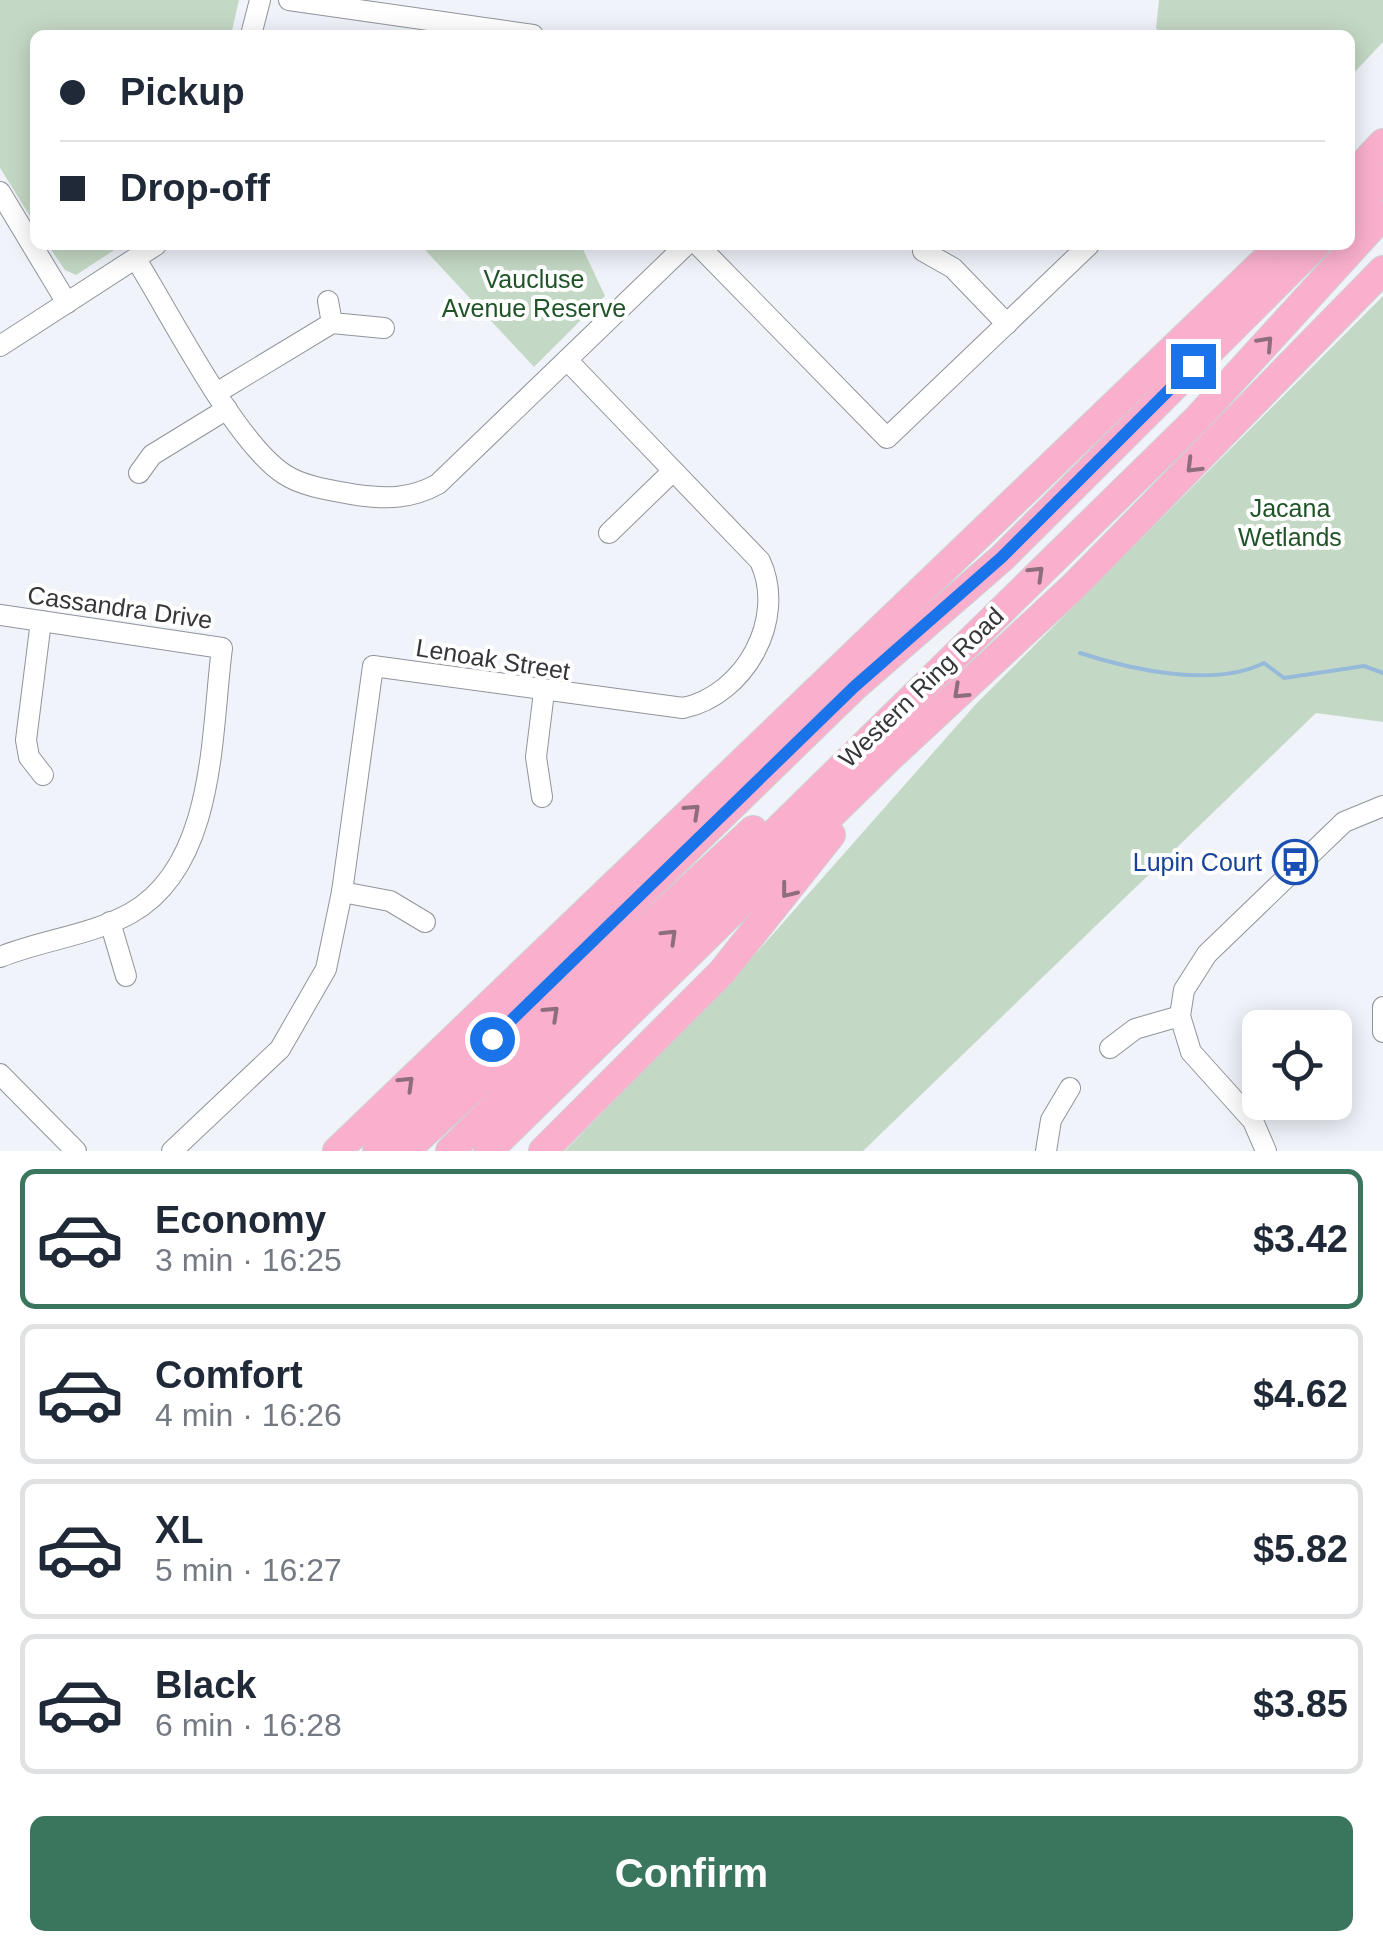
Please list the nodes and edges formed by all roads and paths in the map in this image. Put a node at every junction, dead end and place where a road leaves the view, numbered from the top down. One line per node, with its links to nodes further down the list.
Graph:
1 (260, 0): 4 (street)
2 (289, 0): 3 (street)
3 (430, 28): 5 (street)
4 (252, 30)
5 (459, 30)
6 (1383, 143): 7 (highway)
7 (1355, 173)
8 (1383, 179): 10 (highway)
9 (0, 192): 12 (street)
10 (1355, 207)
11 (1383, 215): 13 (highway, Western Ring Road, one-way to 11)
12 (30, 241)
13 (1355, 246)
14 (35, 250): 26 (street)
15 (150, 250): 23 (street)
16 (681, 250): 31 (street)
17 (703, 250): 28 (street)
18 (924, 250): 28 (street)
19 (1084, 250): 28 (street)
20 (1277, 250): 32 (highway)
21 (1311, 250): 39 (highway)
22 (1351, 250): 41 (highway, Western Ring Road, one-way to 22)
23 (138, 261): 26 (street); 33 (street)
24 (1383, 270): 42 (highway, Western Ring Road, one-way to 42)
25 (328, 301): 27 (street)
26 (67, 302): 30 (street)
27 (332, 323): 29 (street); 33 (street)
28 (1007, 324)
29 (384, 328)
30 (0, 346)
31 (567, 360): 33 (street); 34 (street, Lenoak Street)
32 (1152, 372): 39 (highway); 59 (highway, one-way to 32)
33 (223, 401): 35 (street)
34 (673, 470): 36 (street); 40 (street, Lenoak Street)
35 (139, 472)
36 (609, 533)
37 (0, 615): 38 (street, Cassandra Drive)
38 (40, 621): 43 (street); 47 (street, Cassandra Drive)
39 (854, 687): 60 (highway)
40 (544, 692): 44 (street); 46 (street, Lenoak Street)
41 (891, 714): 61 (highway, one-way to 41); 62 (highway, Western Ring Road, one-way to 41)
42 (890, 758): 63 (highway, Western Ring Road); 64 (highway, one-way to 64)
43 (43, 775)
44 (542, 797)
45 (1383, 806): 52 (street)
46 (342, 892): 48 (street); 58 (street, Lenoak Street)
47 (110, 922): 49 (street, Cassandra Drive); 50 (street)
48 (424, 922)
49 (0, 957)
50 (126, 976)
51 (1383, 1006): 53 (street)
52 (1180, 1016): 54 (street); 66 (street)
53 (1383, 1032)
54 (1110, 1048)
55 (1, 1078): 57 (street)
56 (1070, 1088): 65 (street)
57 (76, 1151)
58 (172, 1151)
59 (336, 1151)
60 (376, 1151)
61 (405, 1151)
62 (450, 1151)
63 (488, 1151)
64 (543, 1151)
65 (1046, 1151)
66 (1266, 1151)

